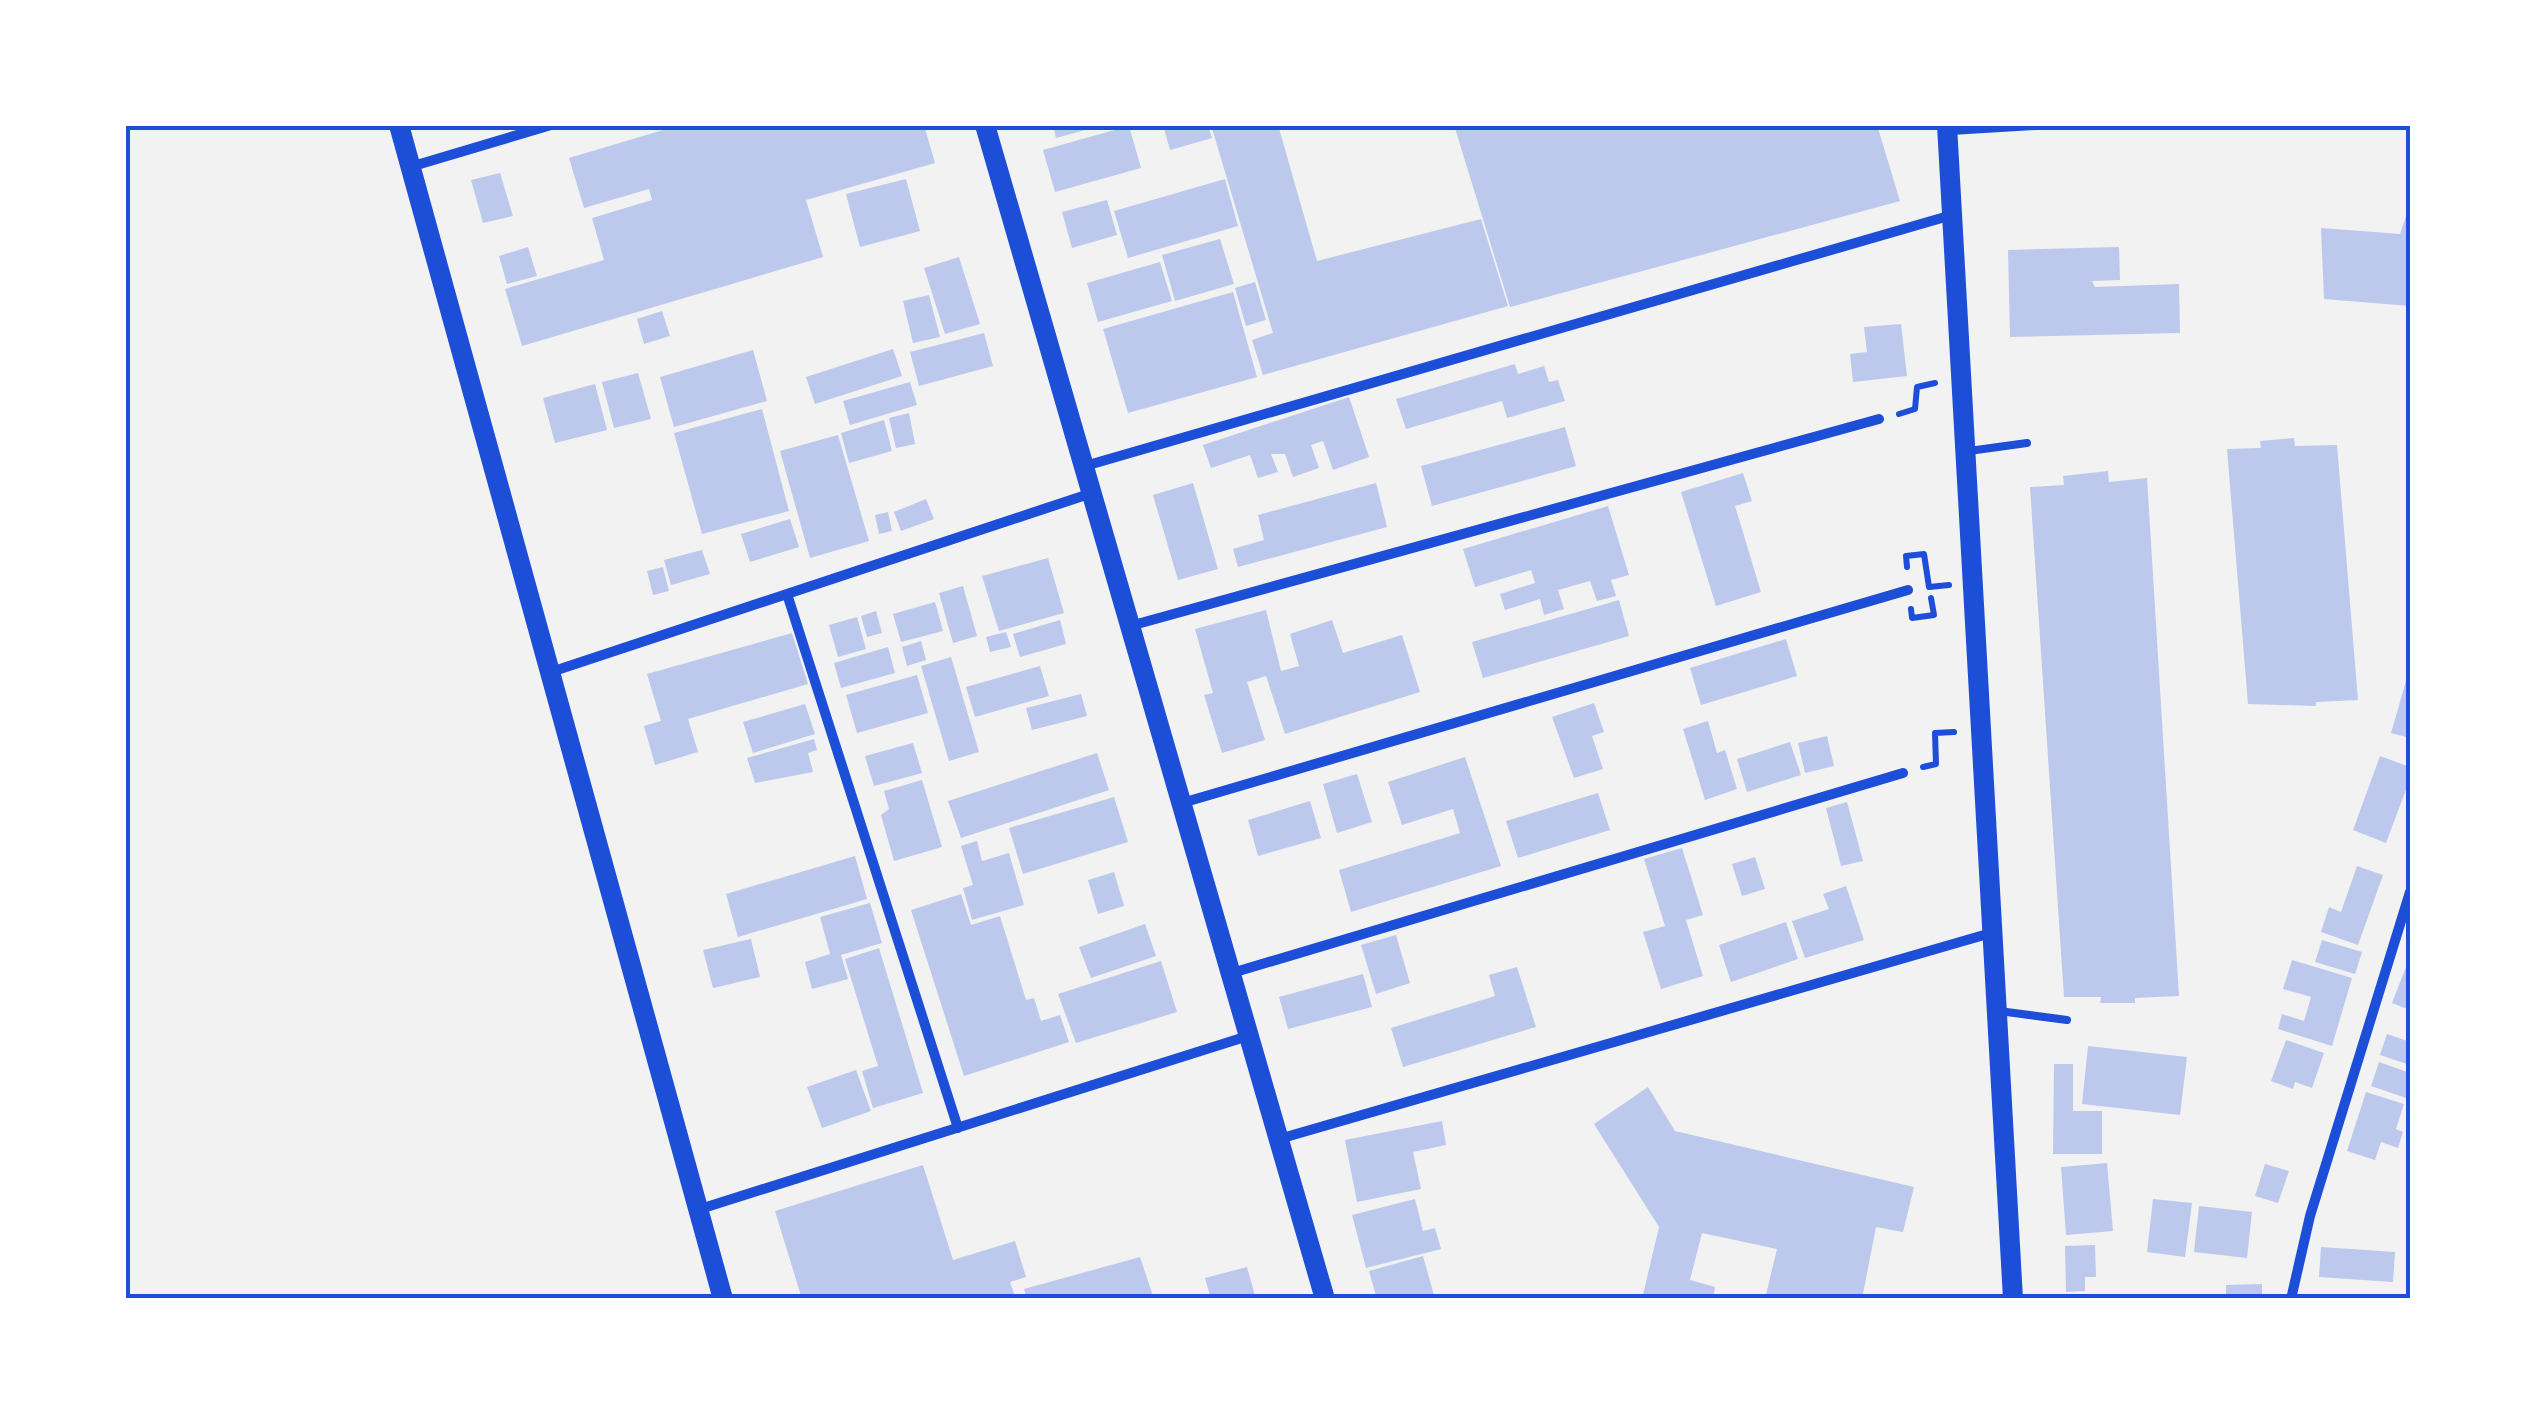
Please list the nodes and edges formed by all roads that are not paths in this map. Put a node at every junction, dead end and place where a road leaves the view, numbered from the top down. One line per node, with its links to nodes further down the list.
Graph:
1 (399, 125): 6 (main road)
2 (552, 125): 6 (street)
3 (985, 125): 11 (main road)
4 (2053, 125): 5 (lane)
5 (1947, 128): 7 (main road)
6 (410, 167): 16 (main road)
7 (1952, 215): 10 (main road); 11 (street)
8 (1879, 419): 15 (street)
9 (2027, 443): 10 (lane)
10 (1965, 452): 20 (main road)
11 (1084, 466): 12 (main road)
12 (1093, 493): 14 (street); 15 (main road)
13 (1908, 590): 18 (street)
14 (788, 594): 16 (street); 25 (street)
15 (1130, 626): 18 (main road)
16 (551, 672): 27 (main road)
17 (1904, 773): 21 (street)
18 (1182, 804): 21 (main road)
19 (2410, 892): 31 (street)
20 (1991, 933): 22 (main road); 26 (street)
21 (1231, 973): 24 (main road)
22 (1999, 1011): 23 (lane); 30 (main road)
23 (2067, 1020)
24 (1249, 1036): 25 (street); 26 (main road)
25 (958, 1128): 27 (street)
26 (1278, 1139): 29 (main road)
27 (698, 1210): 28 (main road)
28 (723, 1299)
29 (1325, 1299)
30 (2013, 1299)
31 (2291, 1299)

